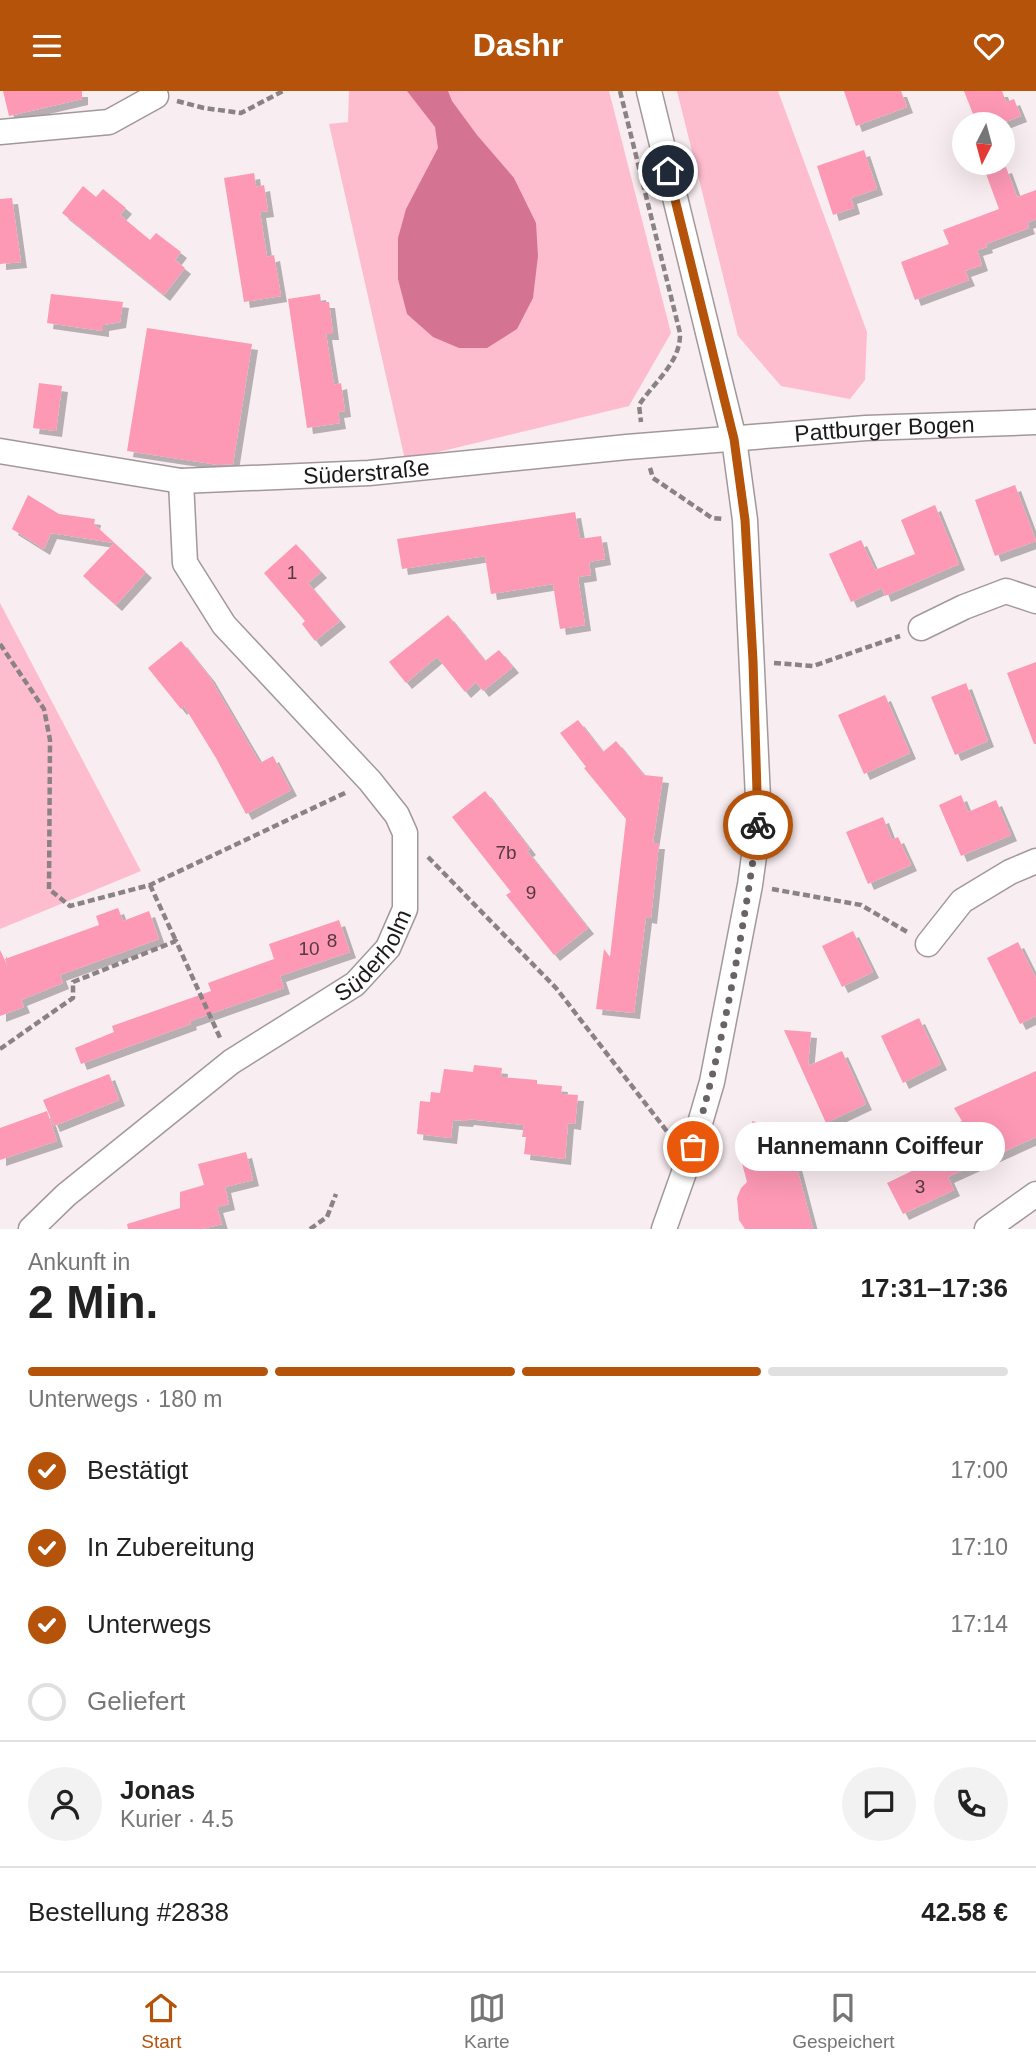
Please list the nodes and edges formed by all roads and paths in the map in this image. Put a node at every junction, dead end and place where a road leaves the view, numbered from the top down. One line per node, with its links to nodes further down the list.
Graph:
1 (283, 91): 4 (path)
2 (620, 91): 8 (path)
3 (649, 91): 7 (street)
4 (156, 96): 5 (street)
5 (0, 132)
6 (1036, 422): 7 (street, Pattburger Bogen)
7 (734, 439): 8 (street, Süderstraße); 11 (street)
8 (643, 446): 10 (street, Süderstraße); 11 (path)
9 (0, 451): 10 (street, Süderstraße)
10 (181, 481): 16 (street, Süderholm)
11 (745, 520): 15 (street)
12 (1036, 601): 13 (street)
13 (921, 628): 15 (path)
14 (0, 645): 19 (path)
15 (753, 661): 20 (street)
16 (370, 781): 17 (street, Süderholm); 19 (path)
17 (405, 834): 24 (street, Süderholm); 25 (path)
18 (1036, 861): 22 (street)
19 (150, 885): 21 (path)
20 (750, 885): 22 (path); 25 (street)
21 (176, 941): 23 (path); 24 (path)
22 (928, 944)
23 (0, 1049)
24 (231, 1062): 28 (street, Süderholm)
25 (693, 1147): 30 (street)
26 (336, 1193): 29 (path)
27 (1036, 1194): 31 (street)
28 (31, 1229)
29 (310, 1229)
30 (664, 1229)
31 (987, 1229)

